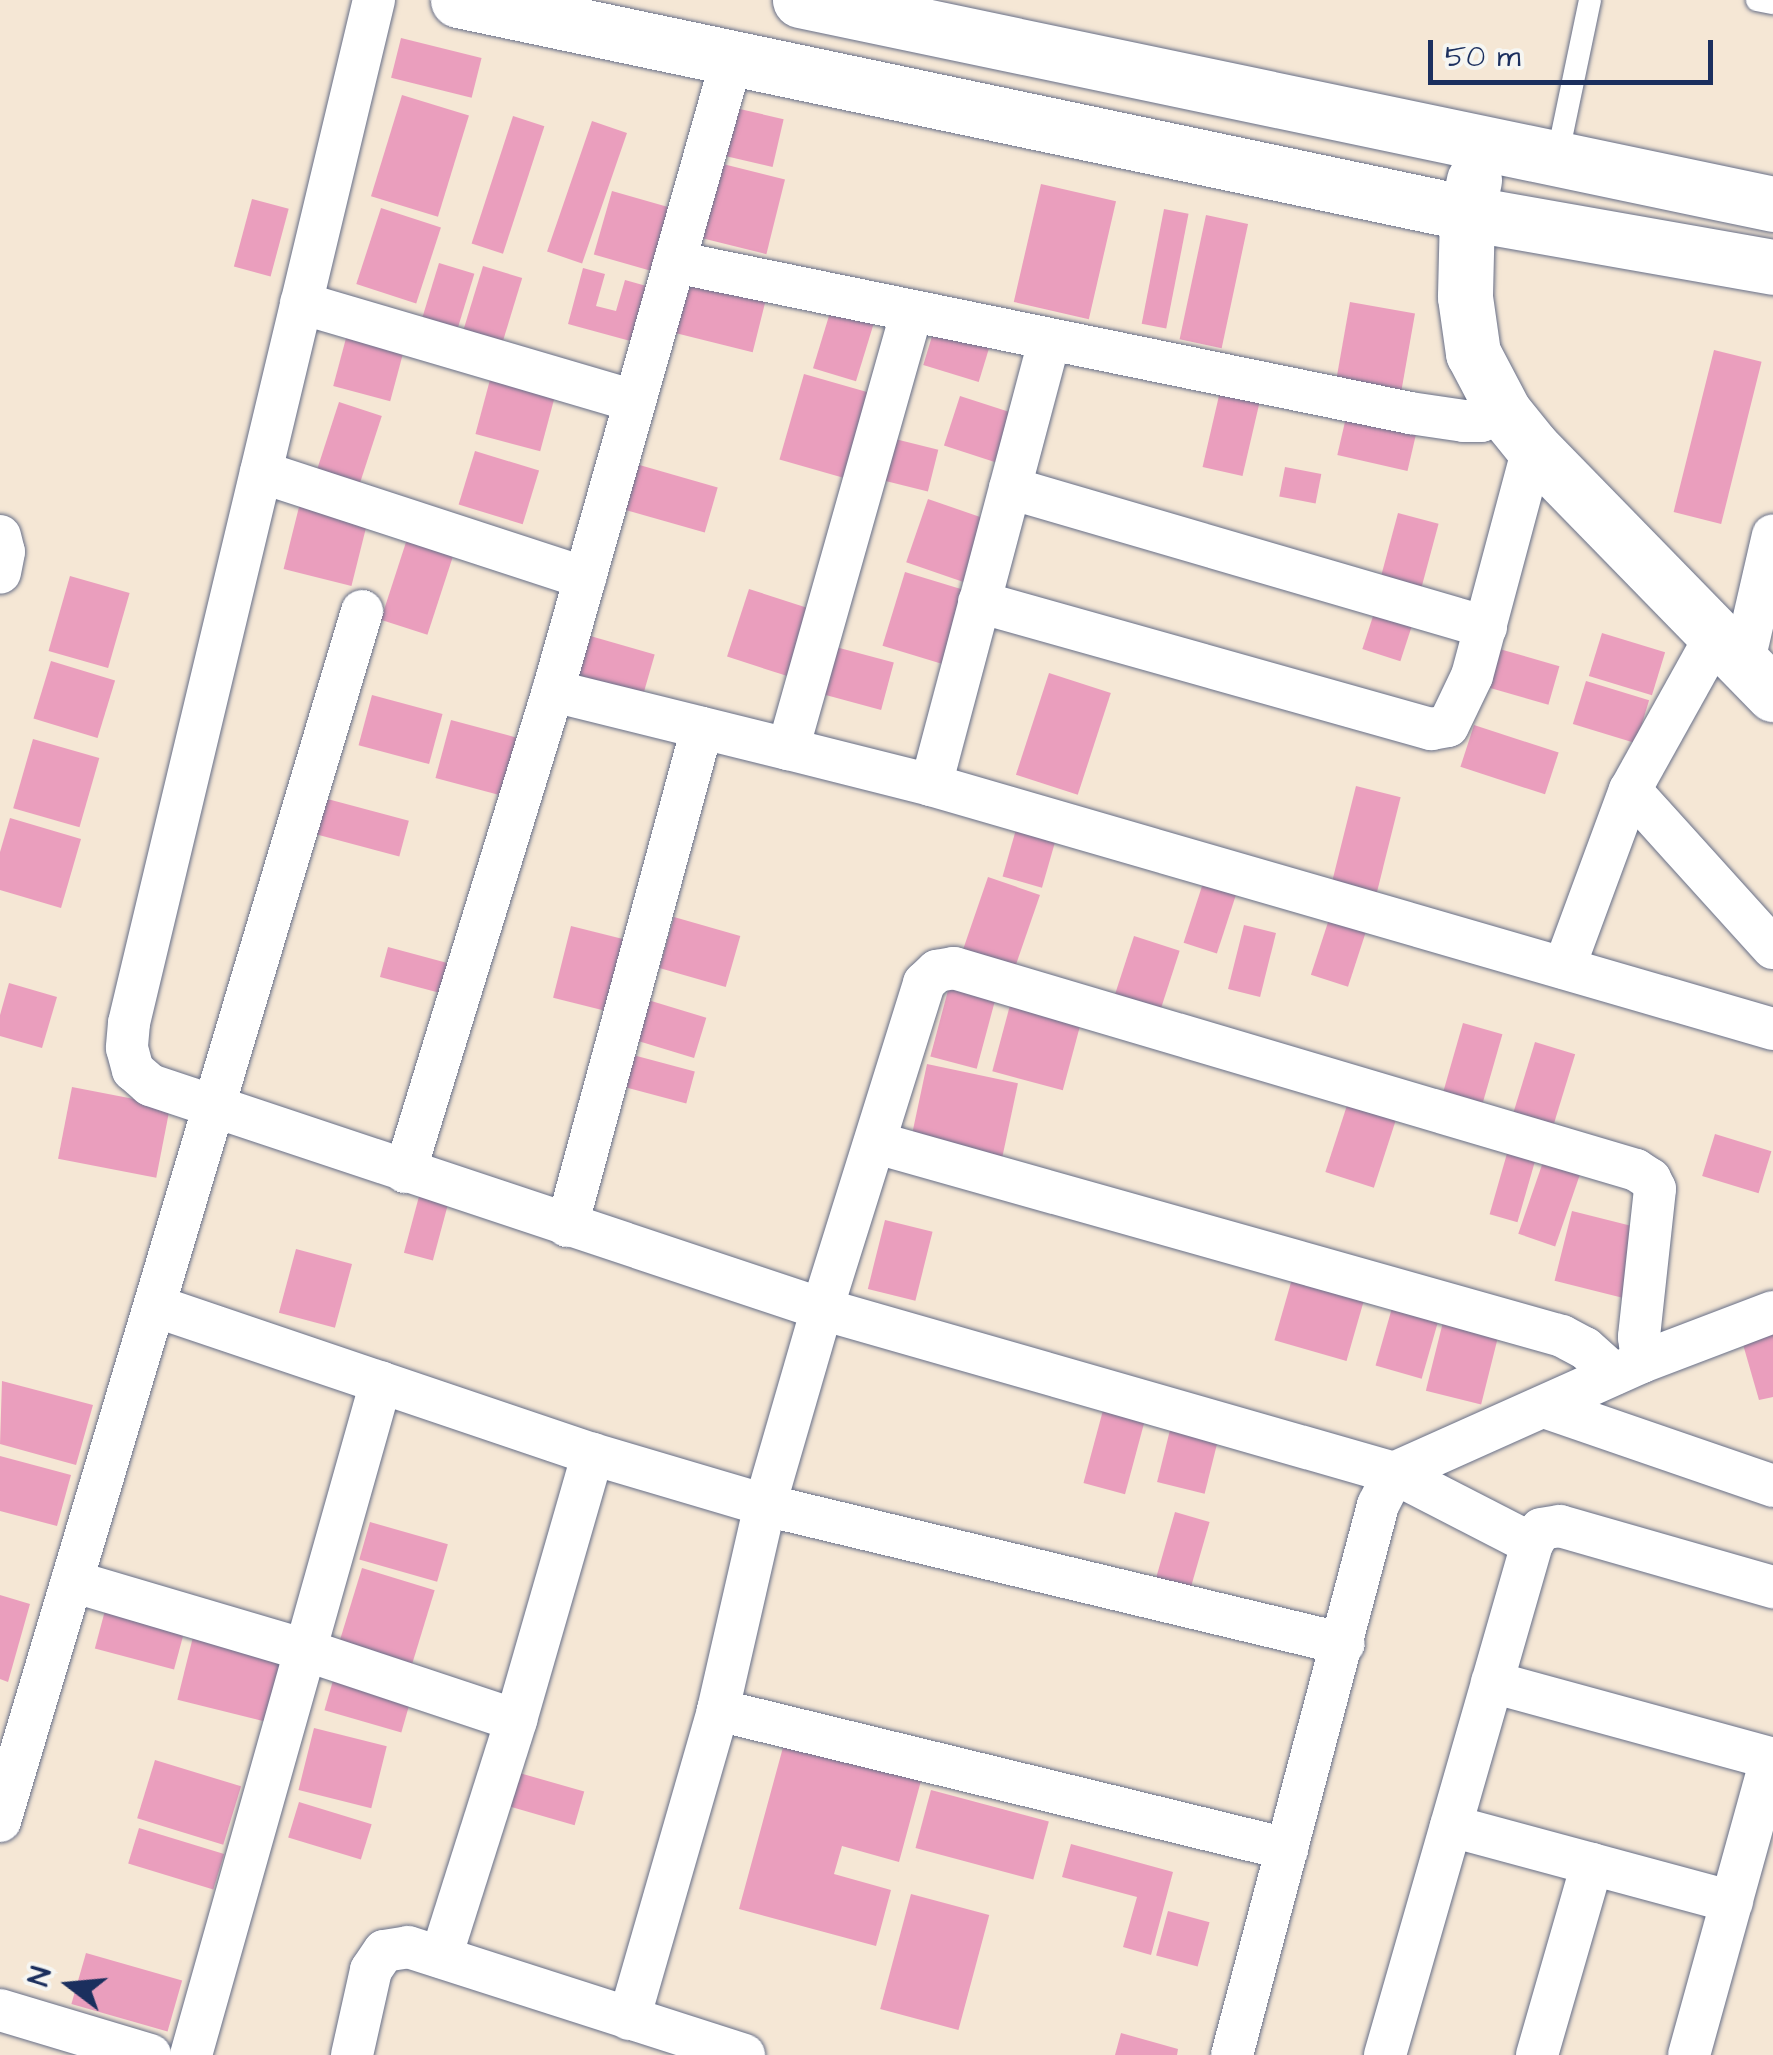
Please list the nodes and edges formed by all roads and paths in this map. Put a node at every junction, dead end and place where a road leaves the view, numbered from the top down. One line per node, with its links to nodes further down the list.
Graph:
1 (374, 0): 14 (street)
2 (458, 0): 7 (street)
3 (800, 0): 8 (street)
4 (1590, 0): 9 (lane)
5 (1757, 0): 6 (lane)
6 (1773, 3)
7 (732, 59): 11 (street); 12 (street)
8 (1480, 142): 9 (street); 11 (street)
9 (1557, 158): 10 (street)
10 (1773, 204)
11 (1468, 213): 13 (street); 18 (street)
12 (674, 262): 15 (street); 17 (street)
13 (1773, 267)
14 (301, 303): 17 (street); 19 (street)
15 (910, 313): 16 (street); 31 (street)
16 (1048, 342): 18 (street); 20 (street)
17 (635, 401): 24 (street)
18 (1518, 430): 27 (street); 28 (street)
19 (261, 472): 24 (street); 37 (street)
20 (1010, 488): 25 (street); 27 (street)
21 (1773, 535): 28 (street)
22 (0, 536): 23 (street)
23 (0, 572)
24 (585, 578): 29 (street)
25 (979, 602): 27 (street); 32 (street)
26 (362, 611): 37 (street)
27 (1486, 627)
28 (1744, 665): 33 (street)
29 (553, 691): 30 (street); 39 (street)
30 (702, 728): 31 (street); 40 (street)
31 (788, 749): 32 (street)
32 (931, 785): 35 (street)
33 (1630, 790): 34 (street); 35 (street)
34 (1773, 948)
35 (1564, 968): 36 (street)
36 (1773, 1030)
37 (214, 1107): 39 (street); 41 (street)
38 (877, 1143): 42 (street); 44 (street); 44 (street)
39 (405, 1172): 40 (street)
40 (568, 1226): 42 (street)
41 (155, 1306): 45 (street); 52 (street)
42 (822, 1309): 48 (street); 50 (street)
43 (1773, 1312): 44 (street)
44 (1628, 1368): 46 (street)
45 (381, 1382): 47 (street); 55 (street)
46 (1544, 1407): 48 (street); 49 (street)
47 (592, 1454): 50 (street); 58 (street)
48 (1394, 1473): 51 (street); 54 (street)
49 (1773, 1486)
50 (765, 1505): 54 (street); 57 (street)
51 (1532, 1544): 53 (street); 56 (street)
52 (72, 1581): 55 (street); 60 (street)
53 (1773, 1587)
54 (1344, 1644): 62 (street)
55 (305, 1650): 58 (street); 70 (street)
56 (1492, 1682): 59 (street); 61 (street)
57 (718, 1710): 62 (street); 67 (street)
58 (516, 1720): 65 (street)
59 (1772, 1759): 64 (street)
60 (0, 1820)
61 (1451, 1826): 63 (street); 74 (street)
62 (1287, 1849): 73 (street)
63 (1592, 1864): 64 (street); 75 (street)
64 (1732, 1902): 76 (street)
65 (440, 1957): 67 (street); 71 (street)
66 (0, 2010): 69 (street)
67 (629, 2019): 68 (street)
68 (698, 2048): 72 (street)
69 (150, 2055)
70 (190, 2055)
71 (352, 2055)
72 (744, 2055)
73 (1232, 2055)
74 (1385, 2055)
75 (1536, 2055)
76 (1690, 2055)

